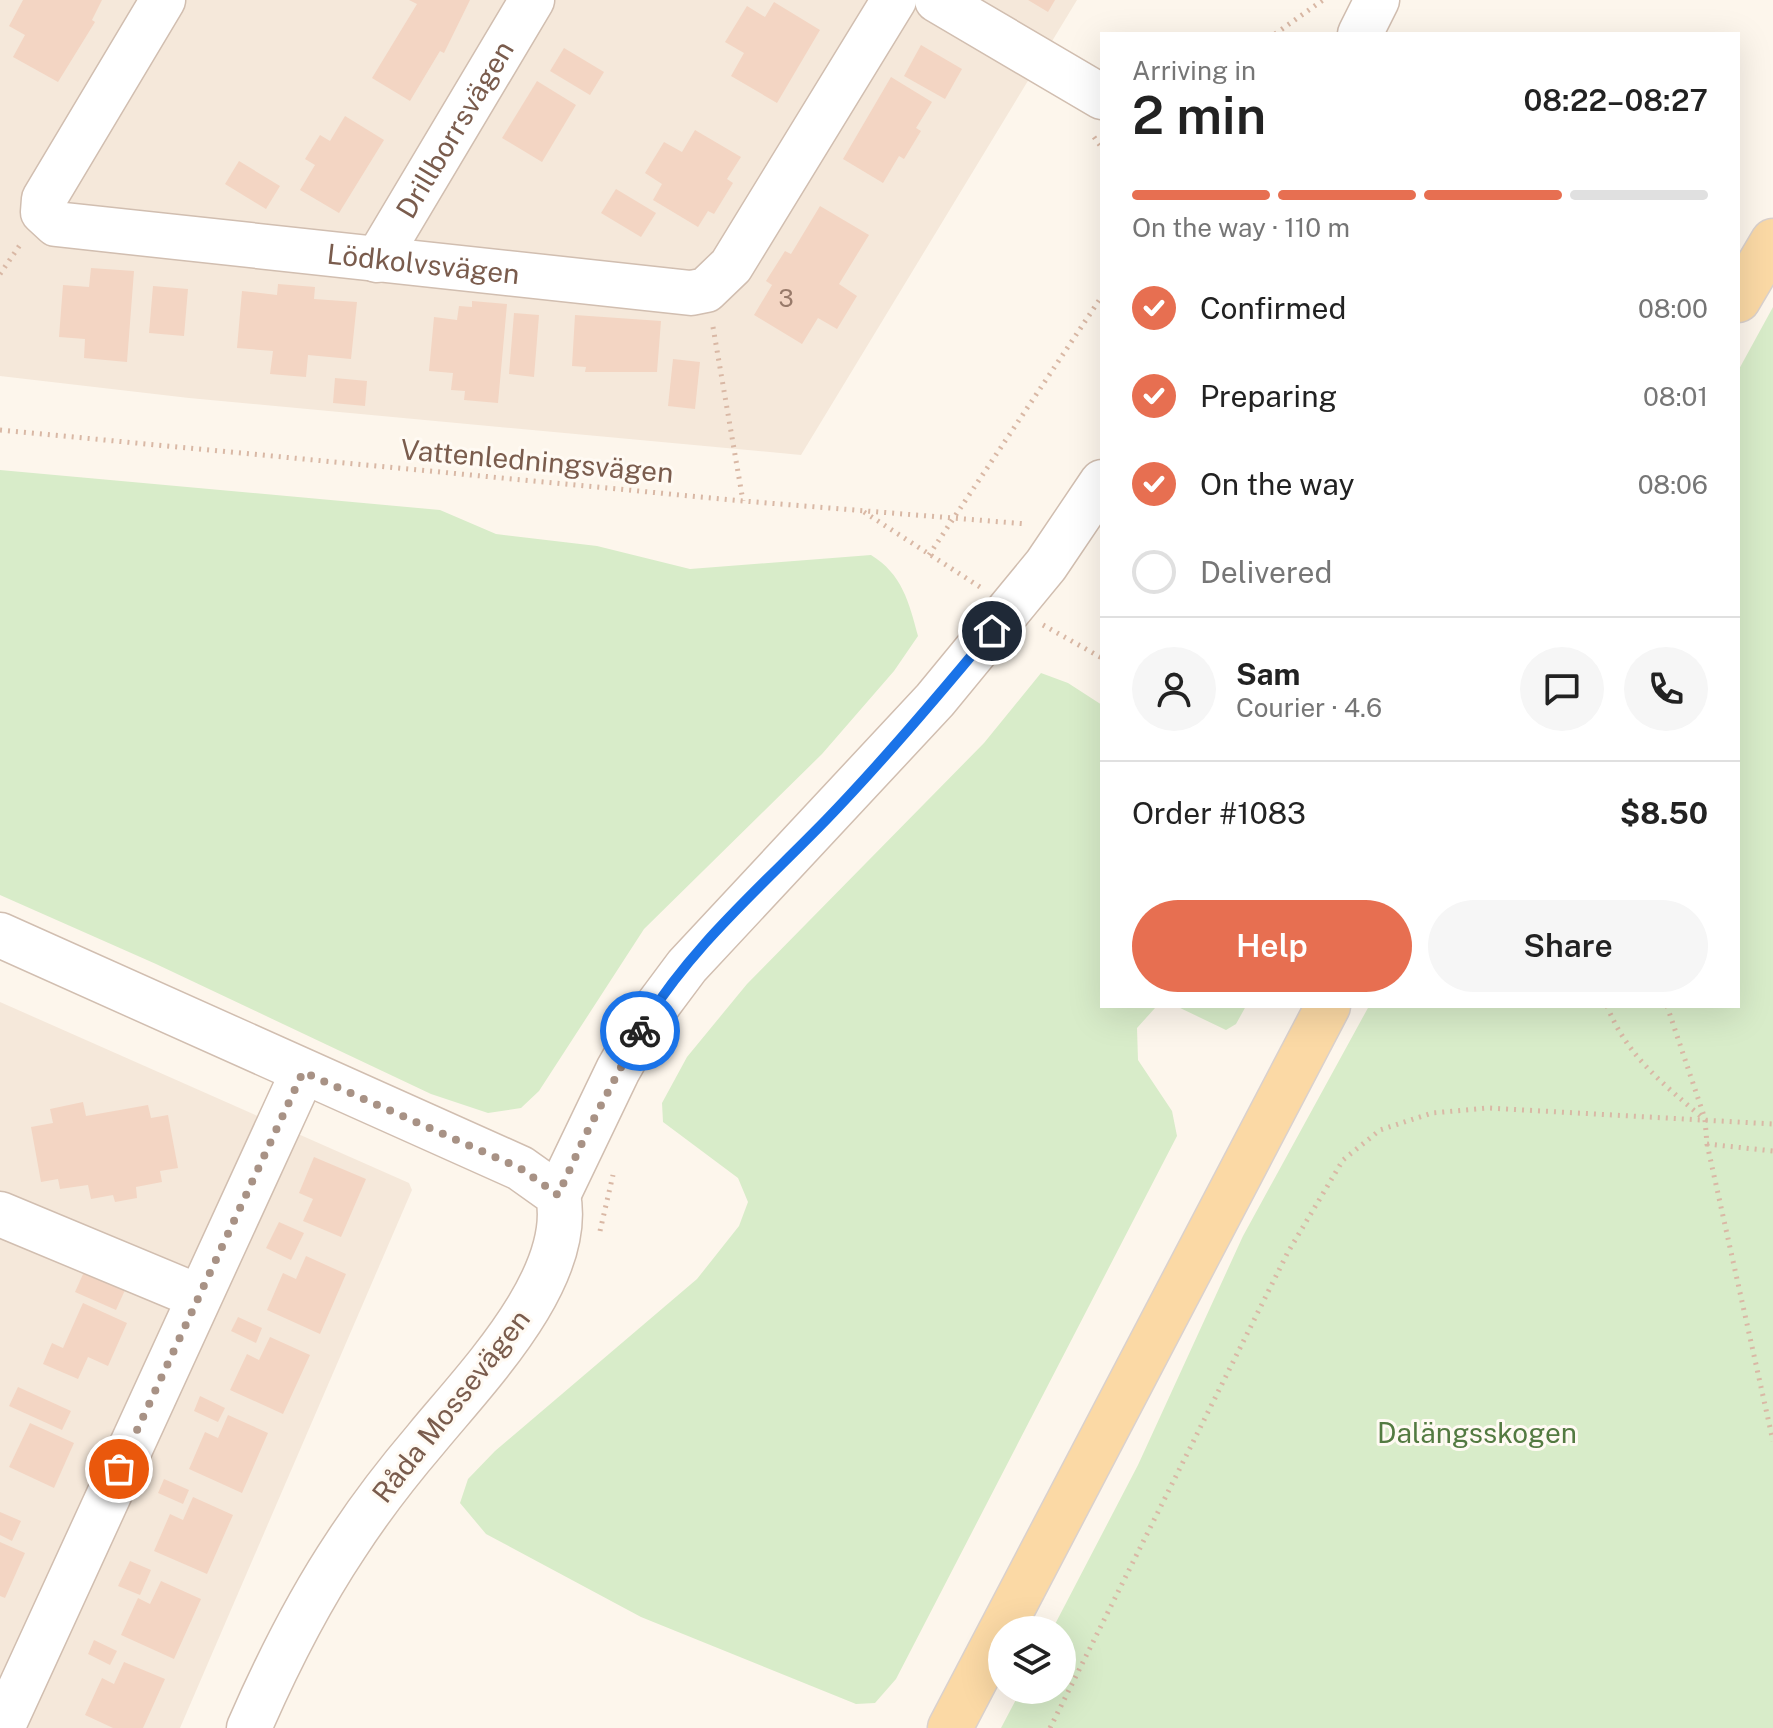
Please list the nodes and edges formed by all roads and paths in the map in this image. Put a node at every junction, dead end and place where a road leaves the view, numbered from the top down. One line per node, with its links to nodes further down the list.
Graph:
1 (163, 0): 11 (street, Lödkolvsvägen)
2 (532, 0): 11 (street, Drillborrsvägen)
3 (894, 0): 12 (street)
4 (937, 0): 9 (street)
5 (1323, 0): 7 (path)
6 (1377, 0): 8 (street)
7 (1278, 32)
8 (1361, 32)
9 (1100, 96)
10 (1773, 241): 13 (main road)
11 (377, 260): 12 (street, Lödkolvsvägen)
12 (706, 290): 17 (path)
13 (1740, 297)
14 (1100, 299): 19 (path)
15 (0, 430): 17 (path, Vattenledningsvägen)
16 (1100, 485): 20 (street)
17 (743, 501): 18 (path, Vattenledningsvägen)
18 (863, 511): 19 (path, Vattenledningsvägen); 21 (path)
19 (954, 520): 20 (path, Vattenledningsvägen); 21 (path)
20 (1071, 527): 22 (street)
21 (929, 555): 22 (path)
22 (1028, 623): 23 (path); 34 (street)
23 (1100, 657)
24 (0, 935): 28 (street)
25 (1327, 1008): 41 (main road)
26 (1608, 1008): 29 (path)
27 (1668, 1008): 29 (path)
28 (303, 1072): 34 (street); 37 (street)
29 (1705, 1120): 30 (path); 31 (path); 42 (path)
30 (1773, 1124)
31 (1707, 1144): 32 (path); 38 (path)
32 (1773, 1151)
33 (615, 1168): 36 (path)
34 (558, 1195): 40 (street, Råda Mossevägen)
35 (0, 1214): 37 (street)
36 (595, 1245)
37 (197, 1296): 39 (street)
38 (1773, 1441)
39 (2, 1728)
40 (249, 1728)
41 (950, 1728)
42 (1050, 1728)

